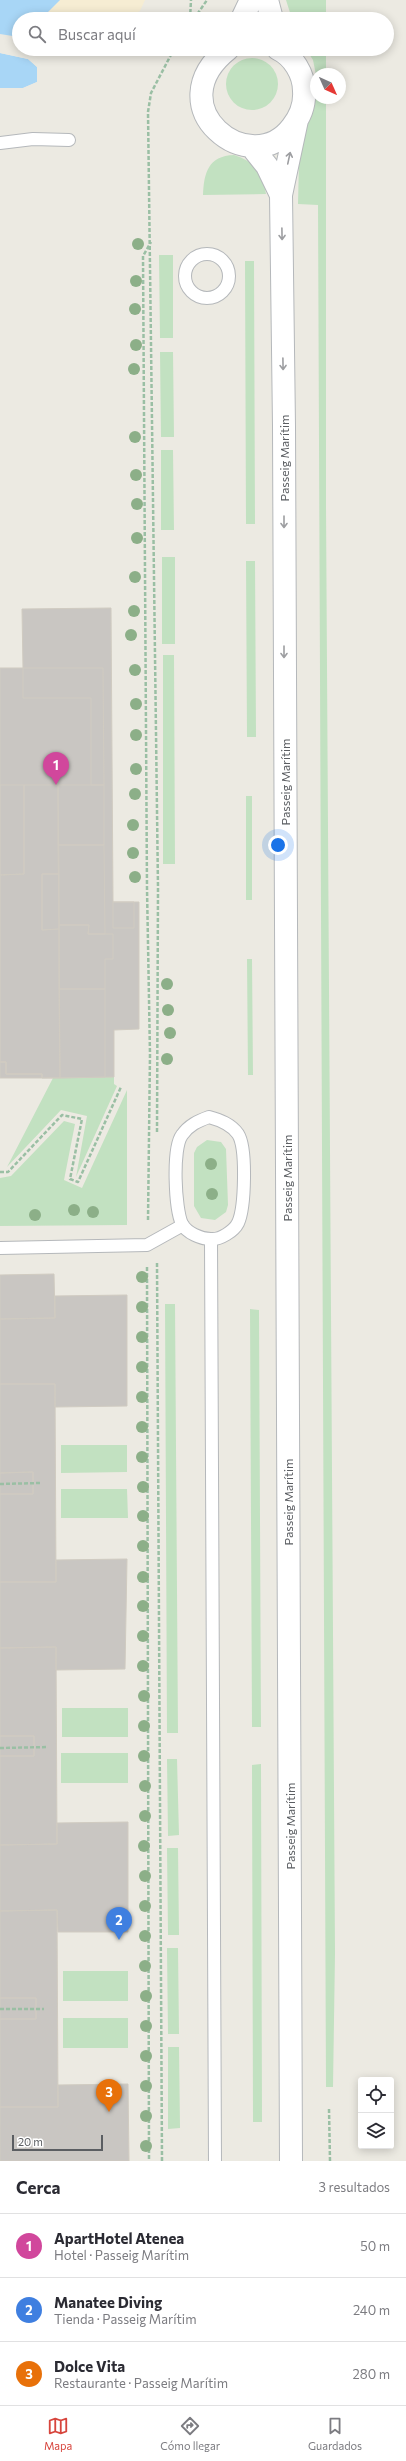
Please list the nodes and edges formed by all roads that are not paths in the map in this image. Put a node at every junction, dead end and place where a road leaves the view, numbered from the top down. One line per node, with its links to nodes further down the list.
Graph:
1 (251, 0): 3 (street)
2 (267, 0): 4 (street)
3 (245, 12)
4 (270, 12)
5 (219, 56): 10 (street)
6 (287, 56): 7 (street, Passeig Marítim)
7 (297, 120): 10 (street); 11 (street, Passeig Marítim, one-way to 7)
8 (69, 140): 9 (lane)
9 (0, 143)
10 (251, 146): 11 (street, Passeig Marítim)
11 (281, 195): 16 (street, Passeig Marítim, one-way to 16)
12 (183, 1225): 13 (lane); 13 (lane); 14 (lane)
13 (211, 1240): 15 (lane)
14 (0, 1248)
15 (215, 2161)
16 (291, 2161)

